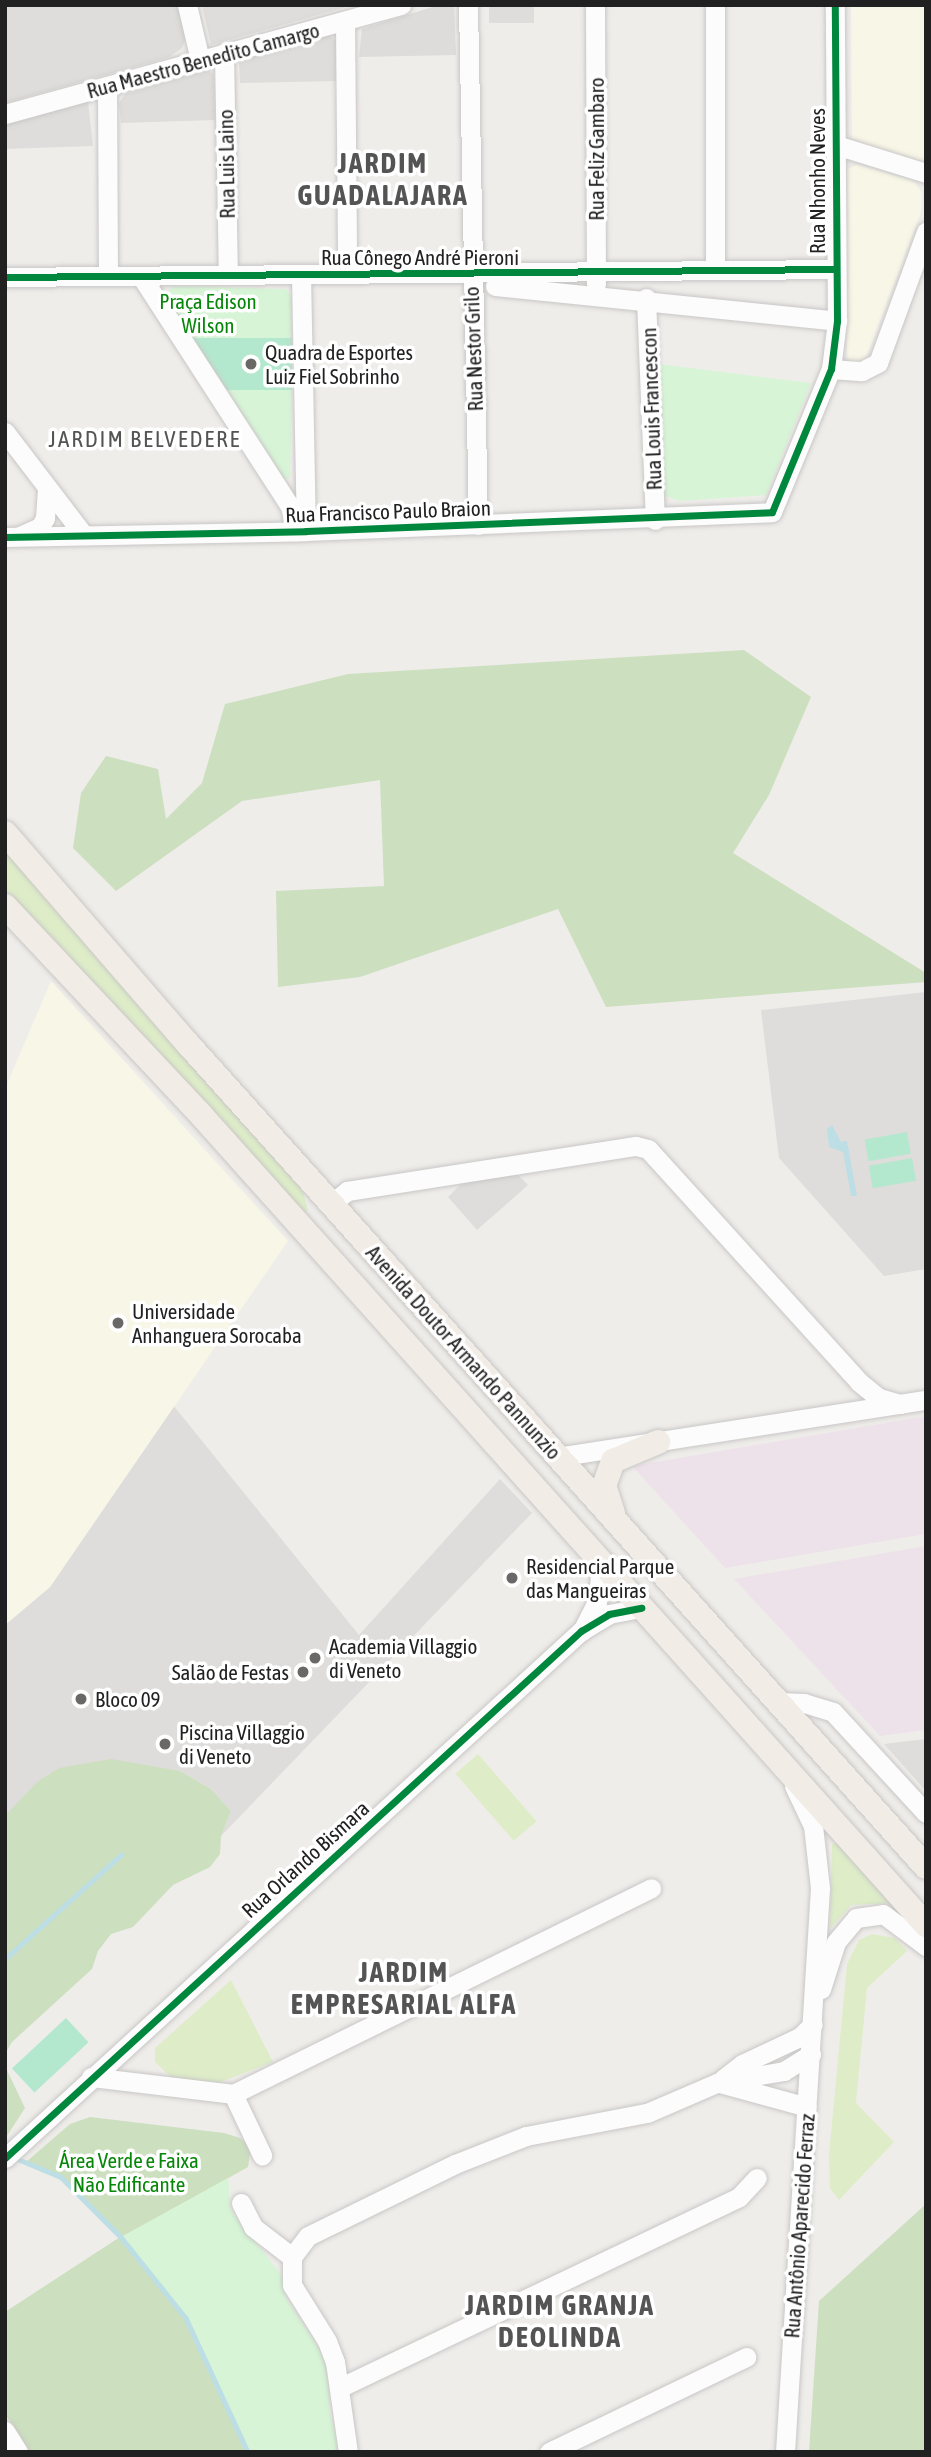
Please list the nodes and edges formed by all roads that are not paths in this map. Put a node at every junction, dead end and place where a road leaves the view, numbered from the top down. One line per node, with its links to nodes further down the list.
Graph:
1 (187, 5): 9 (street)
2 (401, 5): 7 (street, Rua Maestro Benedito Camargo)
3 (468, 5): 23 (street, Rua Nestor Grilo)
4 (594, 5): 24 (street, Rua Feliz Gambaro)
5 (715, 5): 16 (street)
6 (835, 5): 12 (street, Rua Nhonho Neves)
7 (345, 21): 8 (street, Rua Maestro Benedito Camargo); 18 (street)
8 (224, 54): 9 (street, Rua Maestro Benedito Camargo); 20 (street, Rua Luis Laino)
9 (201, 60): 10 (street, Rua Maestro Benedito Camargo)
10 (107, 86): 11 (street, Rua Maestro Benedito Camargo); 21 (street)
11 (5, 114)
12 (836, 145): 13 (street); 15 (street, Rua Nhonho Neves)
13 (926, 173)
14 (926, 232): 27 (street)
15 (835, 269): 16 (street, Rua Cônego André Pieroni); 26 (street, Rua Nhonho Neves)
16 (716, 270): 24 (street, Rua Cônego André Pieroni)
17 (301, 274): 18 (street, Rua Cônego André Pieroni); 20 (street, Rua Cônego André Pieroni); 33 (street)
18 (347, 274): 23 (street, Rua Cônego André Pieroni)
19 (141, 275): 20 (street, Rua Cônego André Pieroni); 21 (street, Rua Cônego André Pieroni); 33 (street)
20 (228, 275)
21 (108, 276): 22 (street, Rua Cônego André Pieroni)
22 (5, 277)
23 (470, 279): 24 (street, Rua Cônego André Pieroni); 32 (street, Rua Nestor Grilo)
24 (596, 283): 25 (street, Rua Cônego André Pieroni)
25 (646, 298): 26 (street, Rua Cônego André Pieroni); 31 (street, Rua Louis Francescon)
26 (837, 321): 27 (street, Rua Nhonho Neves)
27 (831, 369): 30 (street, Rua Nhonho Neves)
28 (5, 432): 29 (street)
29 (47, 489): 34 (street); 35 (street)
30 (772, 512): 31 (street, Rua Francisco Paulo Braion)
31 (655, 520): 32 (street, Rua Francisco Paulo Braion)
32 (478, 525): 33 (street, Rua Francisco Paulo Braion)
33 (301, 531): 34 (street, Rua Francisco Paulo Braion)
34 (83, 534): 35 (street, Rua Francisco Paulo Braion)
35 (11, 537)
36 (5, 833): 38 (main road, Avenida Doutor Armando Pannunzio)
37 (5, 906): 39 (main road, Avenida Doutor Armando Pannunzio)
38 (331, 1204): 39 (main road); 40 (street); 46 (main road, Avenida Doutor Armando Pannunzio)
39 (306, 1235): 45 (main road, Avenida Doutor Armando Pannunzio)
40 (848, 1371): 42 (street); 43 (street)
41 (926, 1400): 42 (street)
42 (900, 1404): 43 (street)
43 (826, 1415): 44 (street)
44 (658, 1441): 46 (street); 47 (main road)
45 (493, 1444): 46 (main road); 48 (main road, Avenida Doutor Armando Pannunzio)
46 (557, 1457): 47 (main road, Avenida Doutor Armando Pannunzio)
47 (615, 1520): 50 (main road, Avenida Doutor Armando Pannunzio)
48 (603, 1560): 49 (main road, Avenida Doutor Armando Pannunzio); 51 (street, Rua Orlando Bismara)
49 (640, 1608): 51 (street, Rua Orlando Bismara); 52 (main road, Avenida Doutor Armando Pannunzio)
50 (706, 1622): 52 (main road); 53 (main road, Avenida Doutor Armando Pannunzio)
51 (581, 1632): 64 (street, Rua Orlando Bismara)
52 (672, 1641): 54 (main road, Avenida Doutor Armando Pannunzio)
53 (730, 1649): 54 (main road); 55 (main road, Avenida Doutor Armando Pannunzio)
54 (703, 1677): 56 (main road, Avenida Doutor Armando Pannunzio)
55 (776, 1702): 57 (street); 58 (main road, Avenida Doutor Armando Pannunzio)
56 (783, 1767): 60 (main road, Avenida Doutor Armando Pannunzio); 62 (street, Rua Antônio Aparecido Ferraz)
57 (926, 1813)
58 (926, 1867)
59 (651, 1888): 69 (street)
60 (926, 1925)
61 (926, 1946): 62 (street, Rua Antônio Aparecido Ferraz)
62 (815, 2000): 63 (street, Rua Antônio Aparecido Ferraz)
63 (813, 2024): 65 (street, Rua Antônio Aparecido Ferraz); 67 (street)
64 (123, 2048): 66 (street, Rua Orlando Bismara); 68 (street)
65 (811, 2054): 67 (street); 70 (street, Rua Antônio Aparecido Ferraz)
66 (91, 2077): 68 (street); 72 (street, Rua Orlando Bismara)
67 (719, 2082): 70 (street); 75 (street)
68 (135, 2084): 69 (street)
69 (233, 2094): 71 (street)
70 (807, 2100): 82 (street, Rua Antônio Aparecido Ferraz)
71 (262, 2155)
72 (5, 2158)
73 (757, 2178): 77 (street)
74 (241, 2203): 75 (street)
75 (292, 2258): 77 (street)
76 (746, 2357): 81 (street)
77 (341, 2387): 80 (street)
78 (5, 2431): 79 (street)
79 (18, 2452)
80 (348, 2452)
81 (549, 2452)
82 (785, 2452)

